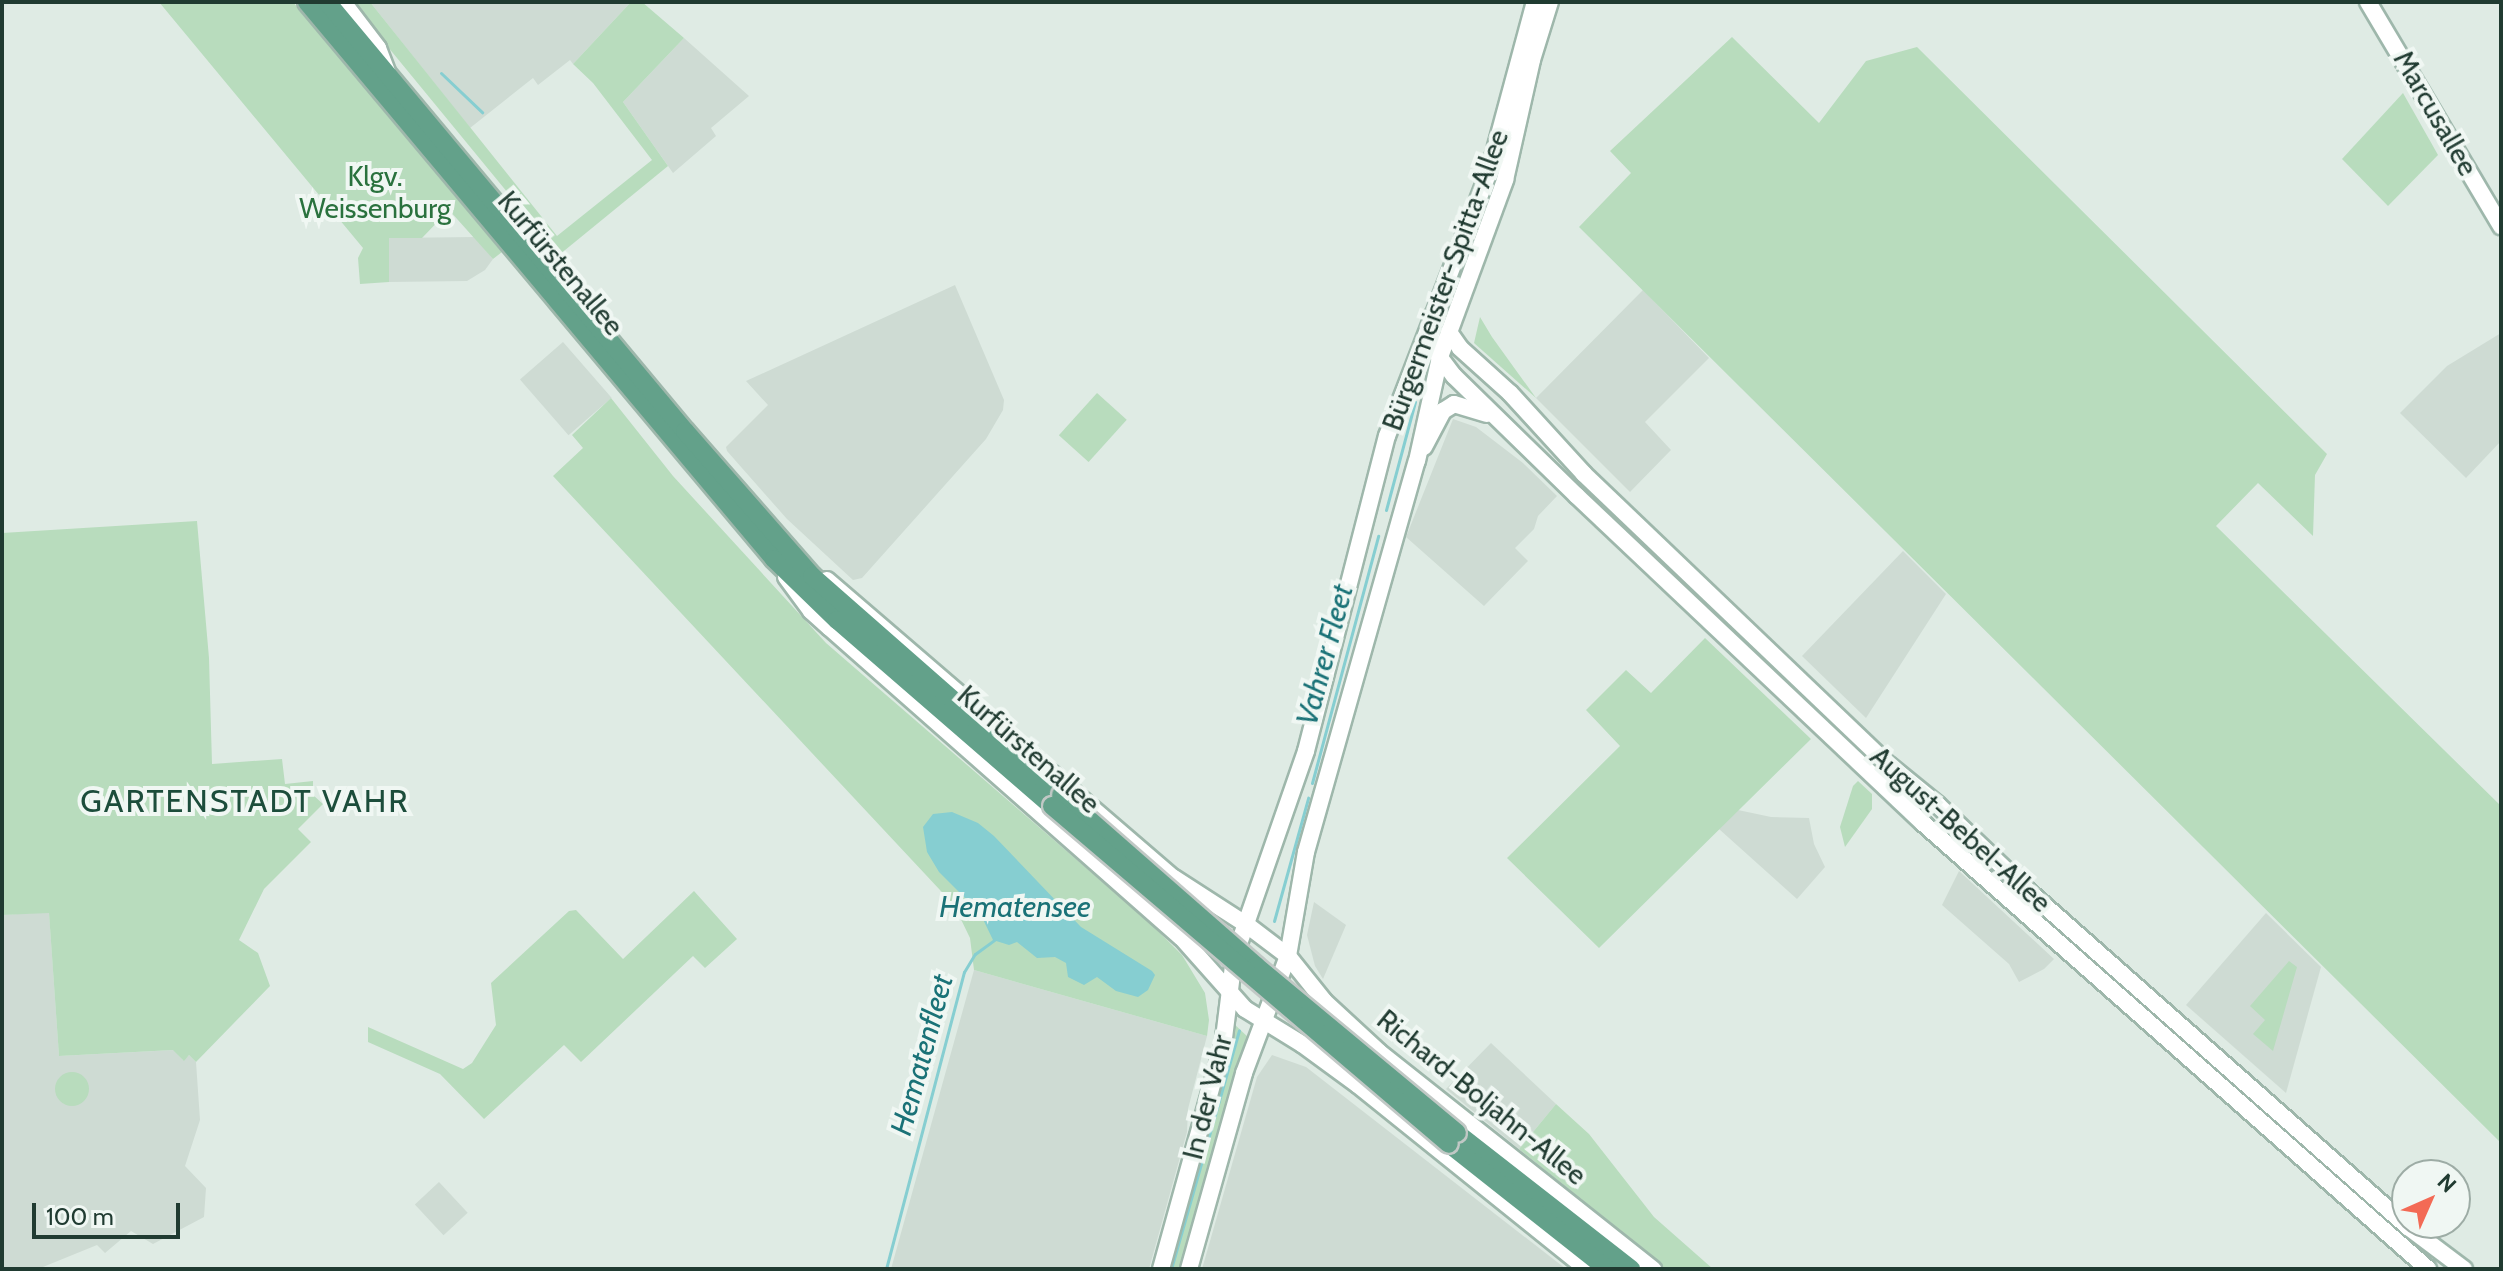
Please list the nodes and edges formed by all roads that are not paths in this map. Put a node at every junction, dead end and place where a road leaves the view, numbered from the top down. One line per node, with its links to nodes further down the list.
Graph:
1 (307, 2): 20 (main road, Kurfürstenallee)
2 (327, 2): 7 (main road, Kurfürstenallee)
3 (343, 2): 7 (main road, Kurfürstenallee)
4 (1535, 2): 9 (main road, Bürgermeister-Spitta-Allee)
5 (1550, 2): 10 (main road, Bürgermeister-Spitta-Allee)
6 (2368, 2): 8 (main road, Marcusallee)
7 (389, 76): 20 (main road, Kurfürstenallee)
8 (2501, 226)
9 (1431, 317): 11 (main road); 12 (main road, Bürgermeister-Spitta-Allee)
10 (1449, 332): 11 (main road, Bürgermeister-Spitta-Allee); 13 (main road, August-Bebel-Allee)
11 (1440, 357): 12 (main road, August-Bebel-Allee); 13 (main road, August-Bebel-Allee); 14 (main road, August-Bebel-Allee); 15 (main road, Bürgermeister-Spitta-Allee)
12 (1413, 363): 18 (main road, Bürgermeister-Spitta-Allee)
13 (1479, 366): 16 (main road, August-Bebel-Allee)
14 (1499, 421): 15 (main road, August-Bebel-Allee); 17 (main road, August-Bebel-Allee)
15 (1417, 461): 19 (main road, Bürgermeister-Spitta-Allee)
16 (1584, 474): 17 (main road); 35 (main road, August-Bebel-Allee)
17 (1569, 488): 34 (main road, August-Bebel-Allee)
18 (1369, 512): 19 (main road); 21 (main road, Bürgermeister-Spitta-Allee)
19 (1395, 527): 21 (main road, Bürgermeister-Spitta-Allee)
20 (782, 556): 22 (main road, Kurfürstenallee); 24 (main road, Kurfürstenallee, bridge); 25 (main road, Kurfürstenallee)
21 (1310, 789): 22 (main road, Bürgermeister-Spitta-Allee); 23 (main road, Bürgermeister-Spitta-Allee)
22 (1247, 925): 23 (main road, Kurfürstenallee); 25 (main road, In der Vahr)
23 (1288, 956): 26 (main road, Bürgermeister-Spitta-Allee); 33 (main road, Richard-Boljahn-Allee)
24 (1253, 972): 27 (main road, Richard-Boljahn-Allee, bridge)
25 (1228, 992): 26 (main road, Kurfürstenallee); 28 (main road, In der Vahr)
26 (1265, 1024): 29 (main road, In der Vahr); 30 (main road)
27 (1453, 1138): 31 (main road, Richard-Boljahn-Allee); 32 (main road, Richard-Boljahn-Allee)
28 (1161, 1269)
29 (1189, 1269)
30 (1587, 1269)
31 (1607, 1269)
32 (1631, 1269)
33 (1653, 1269)
34 (2428, 1269)
35 (2464, 1269)

